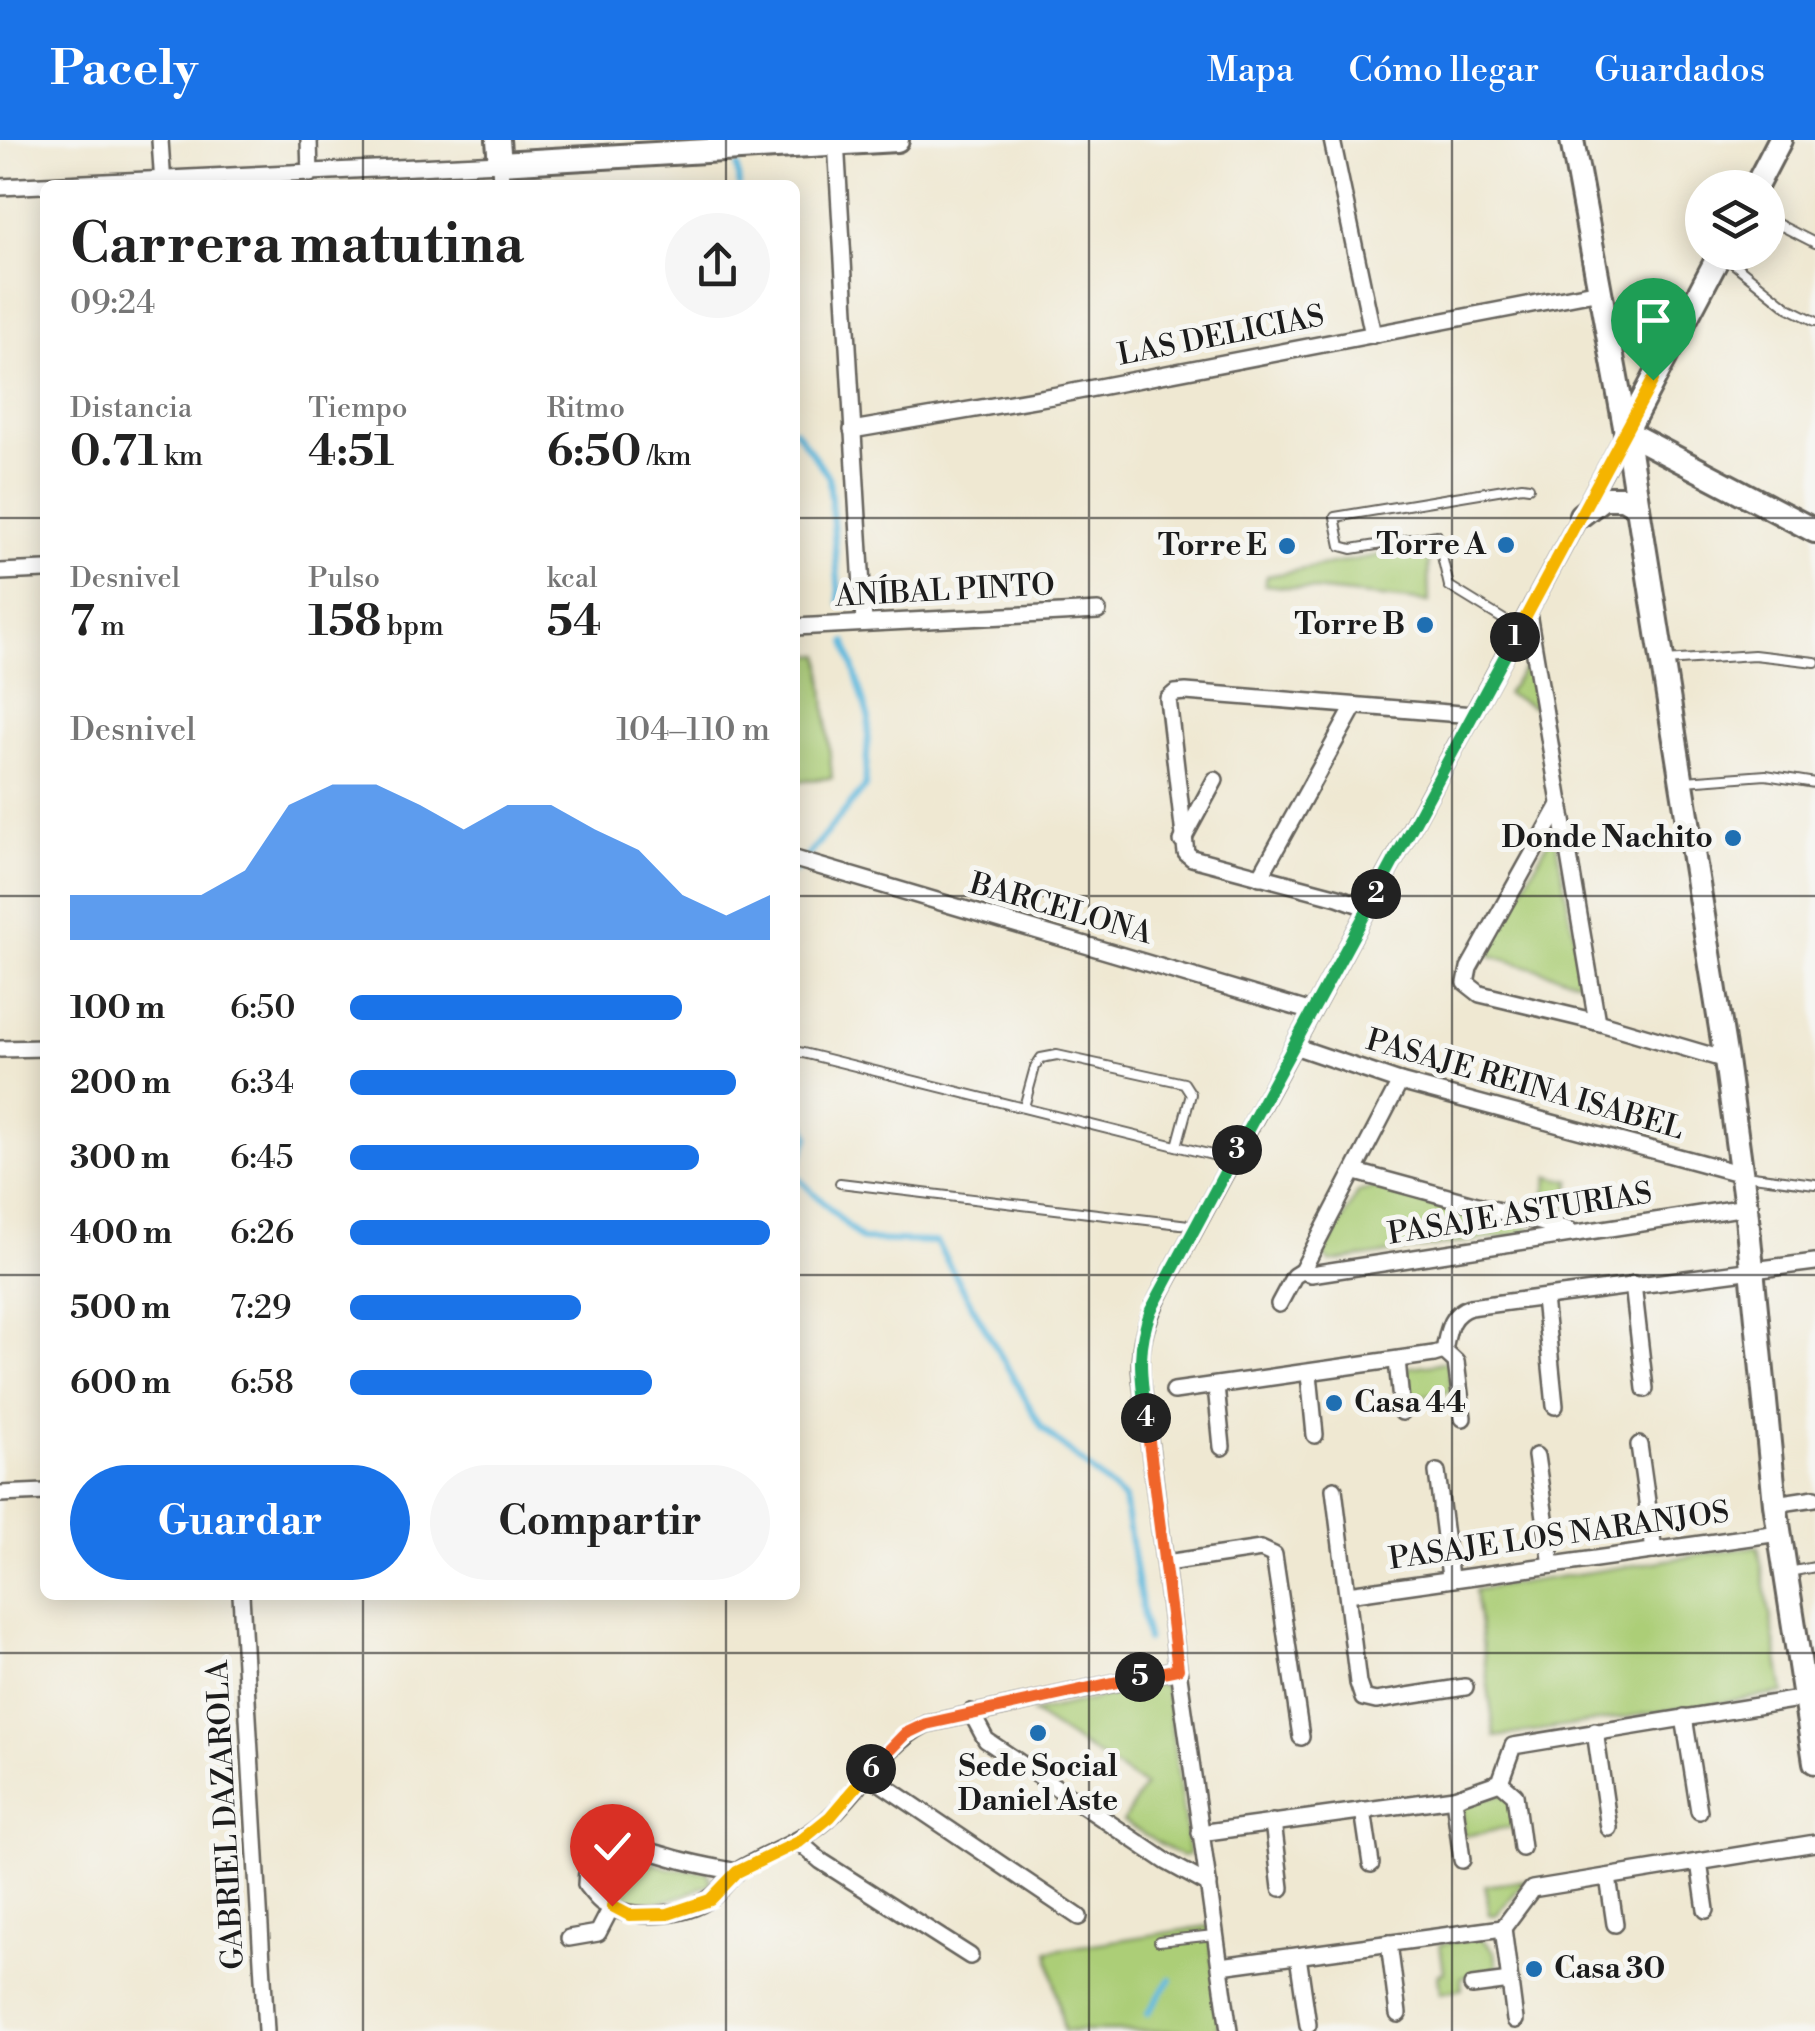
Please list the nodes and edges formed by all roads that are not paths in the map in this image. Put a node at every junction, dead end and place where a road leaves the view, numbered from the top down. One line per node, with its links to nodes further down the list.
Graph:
1 (160, 140): 11 (street)
2 (309, 140): 10 (street)
3 (898, 140): 7 (main road)
4 (1332, 140): 21 (street)
5 (1572, 140): 19 (main road)
6 (1780, 140): 9 (main road)
7 (836, 143): 8 (main road); 22 (street)
8 (500, 163): 10 (street)
9 (1764, 170)
10 (310, 174): 12 (street)
11 (162, 180)
12 (199, 180)
13 (40, 185): 14 (street)
14 (0, 186)
15 (1785, 227): 16 (lane)
16 (1815, 242)
17 (1712, 270): 23 (main road)
18 (1742, 270): 20 (lane)
19 (1600, 291): 21 (street, LAS DELICIAS); 23 (main road)
20 (1815, 321)
21 (1373, 335): 22 (street, LAS DELICIAS)
22 (852, 430): 32 (street)
23 (1626, 432): 25 (main road); 26 (street); 27 (main road)
24 (1530, 487): 34 (lane)
25 (1638, 507): 26 (main road); 35 (main road)
26 (1581, 516): 31 (street)
27 (1815, 531)
28 (40, 570): 29 (street)
29 (0, 572)
30 (1098, 611): 32 (street, ANÍBAL PINTO)
31 (1528, 613): 34 (street); 42 (street)
32 (864, 622): 33 (street, ANÍBAL PINTO)
33 (800, 627)
34 (1519, 629): 38 (street)
35 (1662, 661): 36 (lane); 40 (main road)
36 (1815, 662)
37 (1354, 707): 38 (street); 43 (street); 45 (street)
38 (1473, 715): 46 (street)
39 (1214, 780): 43 (street)
40 (1681, 781): 41 (lane); 53 (main road)
41 (1815, 783)
42 (1561, 803): 48 (street); 48 (street)
43 (1182, 841): 45 (street)
44 (800, 861): 47 (street, BARCELONA)
45 (1260, 877): 46 (street)
46 (1368, 908): 47 (street)
47 (1312, 1012): 49 (street)
48 (1597, 1022): 53 (street)
49 (1294, 1046): 54 (street, PASAJE REINA ISABEL); 57 (street)
50 (40, 1048): 51 (street)
51 (0, 1049)
52 (800, 1052): 55 (lane)
53 (1726, 1060): 59 (main road)
54 (1400, 1082): 58 (street); 59 (street, PASAJE REINA ISABEL)
55 (1024, 1107): 56 (lane); 56 (lane)
56 (1177, 1146): 57 (lane)
57 (1232, 1160): 63 (street)
58 (1356, 1172): 64 (street); 67 (street)
59 (1742, 1174): 61 (lane); 62 (main road)
60 (840, 1183): 63 (lane)
61 (1815, 1184)
62 (1746, 1207): 64 (street, PASAJE ASTURIAS); 66 (main road)
63 (1197, 1226): 92 (street)
64 (1578, 1233): 67 (street, PASAJE ASTURIAS)
65 (1815, 1262): 66 (street)
66 (1751, 1268): 68 (street); 89 (main road)
67 (1302, 1271): 70 (street)
68 (1633, 1284): 69 (street); 75 (street)
69 (1544, 1298): 71 (street); 77 (street)
70 (1279, 1304)
71 (1444, 1350): 72 (street); 79 (street)
72 (1397, 1360): 73 (street); 78 (street)
73 (1308, 1374): 74 (street); 80 (street)
74 (1216, 1386): 76 (street); 82 (street)
75 (1645, 1389)
76 (1174, 1391)
77 (1555, 1406)
78 (1402, 1412)
79 (1463, 1418)
80 (1314, 1435)
81 (1639, 1445): 91 (street)
82 (1222, 1447)
83 (1536, 1456): 93 (street)
84 (1437, 1472): 96 (street)
85 (1334, 1489): 97 (street)
86 (40, 1492): 87 (street)
87 (0, 1494)
88 (1815, 1498): 89 (street)
89 (1774, 1504): 90 (main road)
90 (1779, 1533): 91 (street, PASAJE LOS NARANJOS); 95 (main road)
91 (1654, 1551): 93 (street, PASAJE LOS NARANJOS)
92 (1166, 1564): 99 (street); 105 (street)
93 (1552, 1565): 96 (street, PASAJE LOS NARANJOS)
94 (1815, 1568): 95 (lane)
95 (1784, 1572): 101 (main road)
96 (1450, 1577): 97 (street, PASAJE LOS NARANJOS)
97 (1348, 1594): 100 (street)
98 (242, 1600): 142 (street, GABRIEL DAZAROLA)
99 (1178, 1669): 102 (street); 114 (street)
100 (1466, 1687)
101 (1805, 1698): 103 (street); 106 (main road)
102 (971, 1712): 107 (street); 123 (street)
103 (1684, 1717): 104 (street); 111 (street)
104 (1595, 1731): 108 (street); 113 (street)
105 (1301, 1737)
106 (1815, 1762)
107 (867, 1774): 115 (street); 127 (street)
108 (1500, 1782): 109 (street); 117 (street)
109 (1454, 1798): 110 (street); 118 (street)
110 (1363, 1810): 112 (street); 120 (street)
111 (1699, 1810)
112 (1273, 1822): 114 (street); 124 (street)
113 (1609, 1828)
114 (1200, 1833): 123 (street)
115 (799, 1842): 121 (street); 134 (street)
116 (1815, 1843): 119 (street)
117 (1522, 1848)
118 (1462, 1860)
119 (1698, 1862): 122 (street); 126 (street)
120 (1372, 1864)
121 (737, 1872): 125 (street); 125 (street)
122 (1608, 1877): 128 (street); 129 (street)
123 (1209, 1885): 130 (street)
124 (1281, 1888)
125 (612, 1906): 131 (street)
126 (1706, 1910)
127 (1080, 1917)
128 (1615, 1924)
129 (1503, 1928): 133 (street); 137 (street)
130 (1216, 1935): 132 (lane); 136 (street)
131 (569, 1938)
132 (1159, 1941)
133 (1389, 1944): 135 (street); 139 (street)
134 (970, 1956)
135 (1298, 1956): 136 (street); 141 (street)
136 (1221, 1966): 143 (street)
137 (1510, 1981): 138 (street); 140 (street)
138 (1472, 1986)
139 (1398, 2014)
140 (1515, 2020)
141 (1308, 2025)
142 (266, 2031)
143 (1230, 2031)

